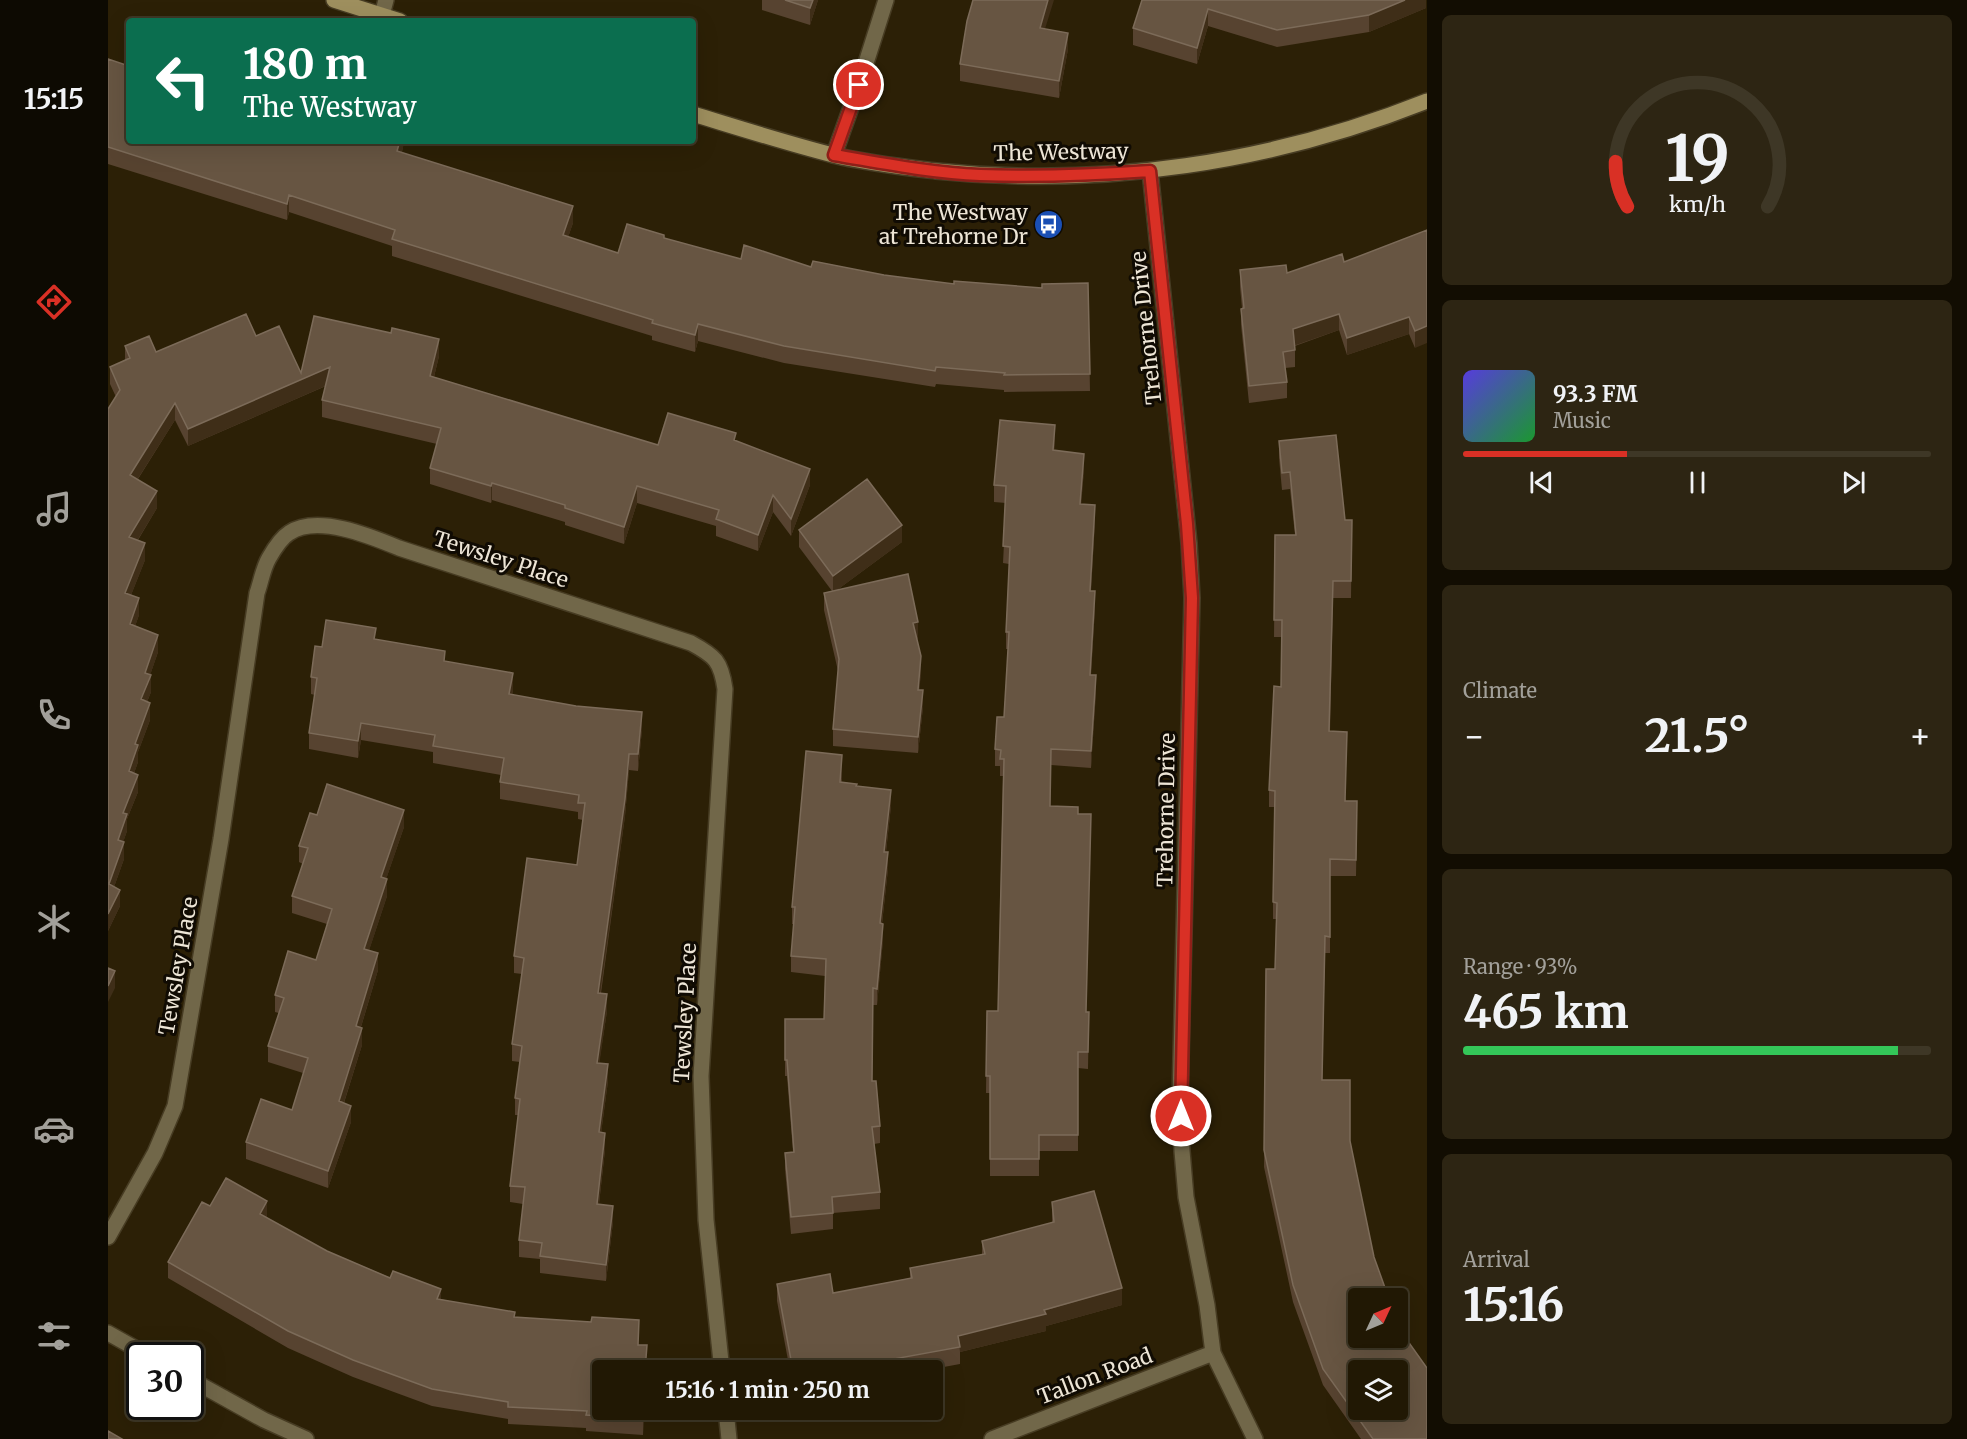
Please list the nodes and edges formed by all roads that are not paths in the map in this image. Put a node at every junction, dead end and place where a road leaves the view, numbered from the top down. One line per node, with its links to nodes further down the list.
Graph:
1 (334, 0): 3 (main road)
2 (886, 0): 7 (street)
3 (384, 8): 4 (main road)
4 (396, 18)
5 (1427, 101): 8 (main road, The Westway)
6 (696, 115): 7 (main road, The Westway)
7 (834, 155): 8 (main road, The Westway)
8 (1150, 171): 12 (street, Trehorne Drive)
9 (108, 1237): 13 (street, Tewsley Place)
10 (108, 1333): 11 (street)
11 (126, 1343)
12 (1213, 1353): 18 (street, Tallon Road); 19 (street, Trehorne Drive)
13 (721, 1360)
14 (204, 1387): 16 (street)
15 (727, 1420): 17 (street)
16 (306, 1439)
17 (729, 1439)
18 (992, 1439)
19 (1255, 1439)

